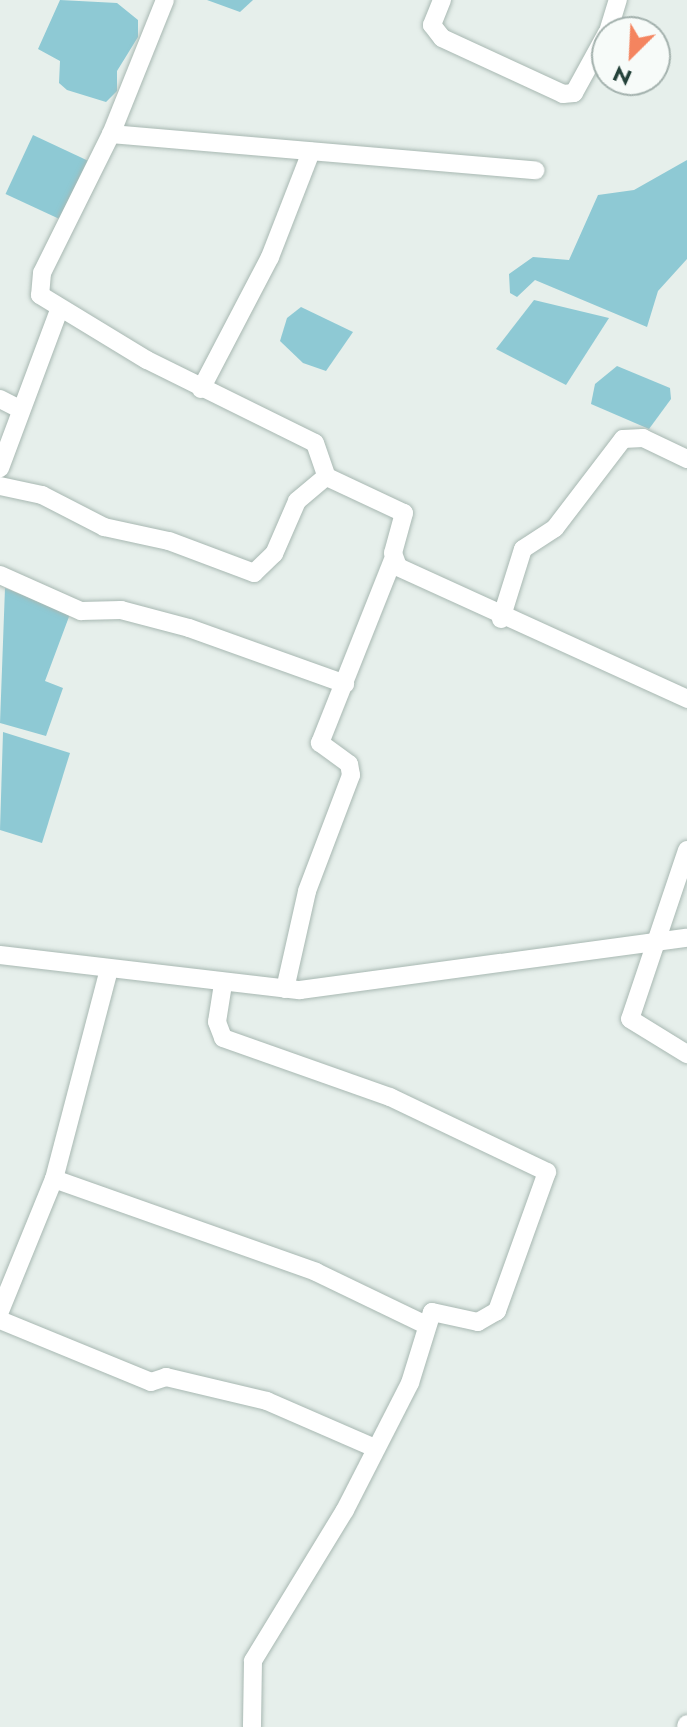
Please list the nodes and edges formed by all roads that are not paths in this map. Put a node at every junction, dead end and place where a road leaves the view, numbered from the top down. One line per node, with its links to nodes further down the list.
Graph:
1 (165, 0): 4 (street)
2 (442, 0): 3 (street)
3 (591, 60)
4 (111, 134): 5 (street); 7 (street)
5 (311, 152): 6 (street); 8 (street)
6 (535, 170)
7 (58, 313): 8 (street); 10 (street)
8 (201, 389): 13 (street)
9 (0, 399): 10 (street)
10 (20, 409): 12 (street)
11 (687, 459): 17 (street)
12 (0, 468)
13 (327, 476): 14 (street); 15 (street)
14 (0, 486)
15 (393, 560): 17 (street); 18 (street)
16 (0, 575): 18 (street)
17 (501, 619): 19 (street)
18 (345, 684): 26 (street)
19 (687, 699)
20 (687, 850): 22 (street)
21 (687, 938): 22 (street)
22 (650, 943): 26 (street); 27 (street)
23 (0, 955): 24 (street)
24 (109, 970): 25 (street); 28 (street)
25 (223, 984): 26 (street); 31 (street)
26 (285, 989)
27 (687, 1054)
28 (54, 1179): 29 (street); 31 (street)
29 (0, 1311)
30 (0, 1320): 32 (street)
31 (426, 1325): 32 (street)
32 (375, 1448): 33 (street)
33 (252, 1727)

